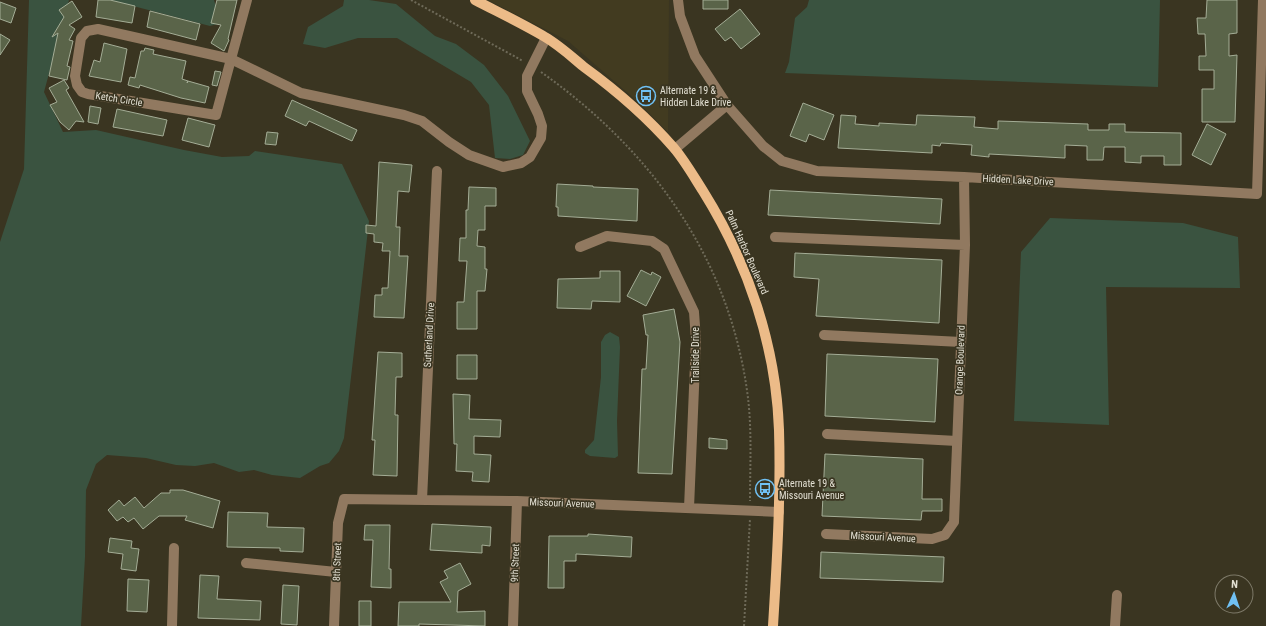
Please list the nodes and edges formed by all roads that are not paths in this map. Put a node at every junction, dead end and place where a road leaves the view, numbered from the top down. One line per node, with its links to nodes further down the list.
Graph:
1 (247, 0): 6 (street, Ketch Circle)
2 (475, 0): 5 (main road, Palm Harbor Boulevard)
3 (678, 0): 7 (street, Hidden Lake Drive)
4 (1263, 0): 10 (street, Hidden Lake Drive)
5 (546, 38): 6 (street); 8 (main road, Palm Harbor Boulevard)
6 (231, 59): 6 (street, Ketch Circle)
7 (727, 105): 8 (street); 10 (street, Hidden Lake Drive)
8 (675, 149): 22 (main road, Palm Harbor Boulevard)
9 (437, 171): 19 (street, Sutherland Drive)
10 (964, 176): 12 (street, Orange Boulevard)
11 (775, 237): 12 (street)
12 (965, 245): 15 (street, Orange Boulevard)
13 (580, 248): 21 (street, Trailside Drive)
14 (824, 336): 15 (street)
15 (961, 342): 17 (street, Orange Boulevard)
16 (827, 434): 17 (street)
17 (957, 441): 24 (street, Orange Boulevard)
18 (344, 499): 19 (street, Missouri Avenue); 27 (street, 8th Street)
19 (422, 500): 20 (street, Missouri Avenue)
20 (517, 501): 21 (street, Missouri Avenue); 31 (street, 9th Street)
21 (689, 508): 22 (street, Missouri Avenue)
22 (779, 512): 32 (main road, Palm Harbor Boulevard)
23 (826, 534): 24 (street, Missouri Avenue)
24 (941, 537)
25 (174, 548): 29 (street)
26 (246, 563): 27 (street)
27 (336, 572): 30 (street, 8th Street)
28 (1117, 595): 33 (street)
29 (172, 626)
30 (334, 626)
31 (513, 626)
32 (773, 626)
33 (1114, 626)

